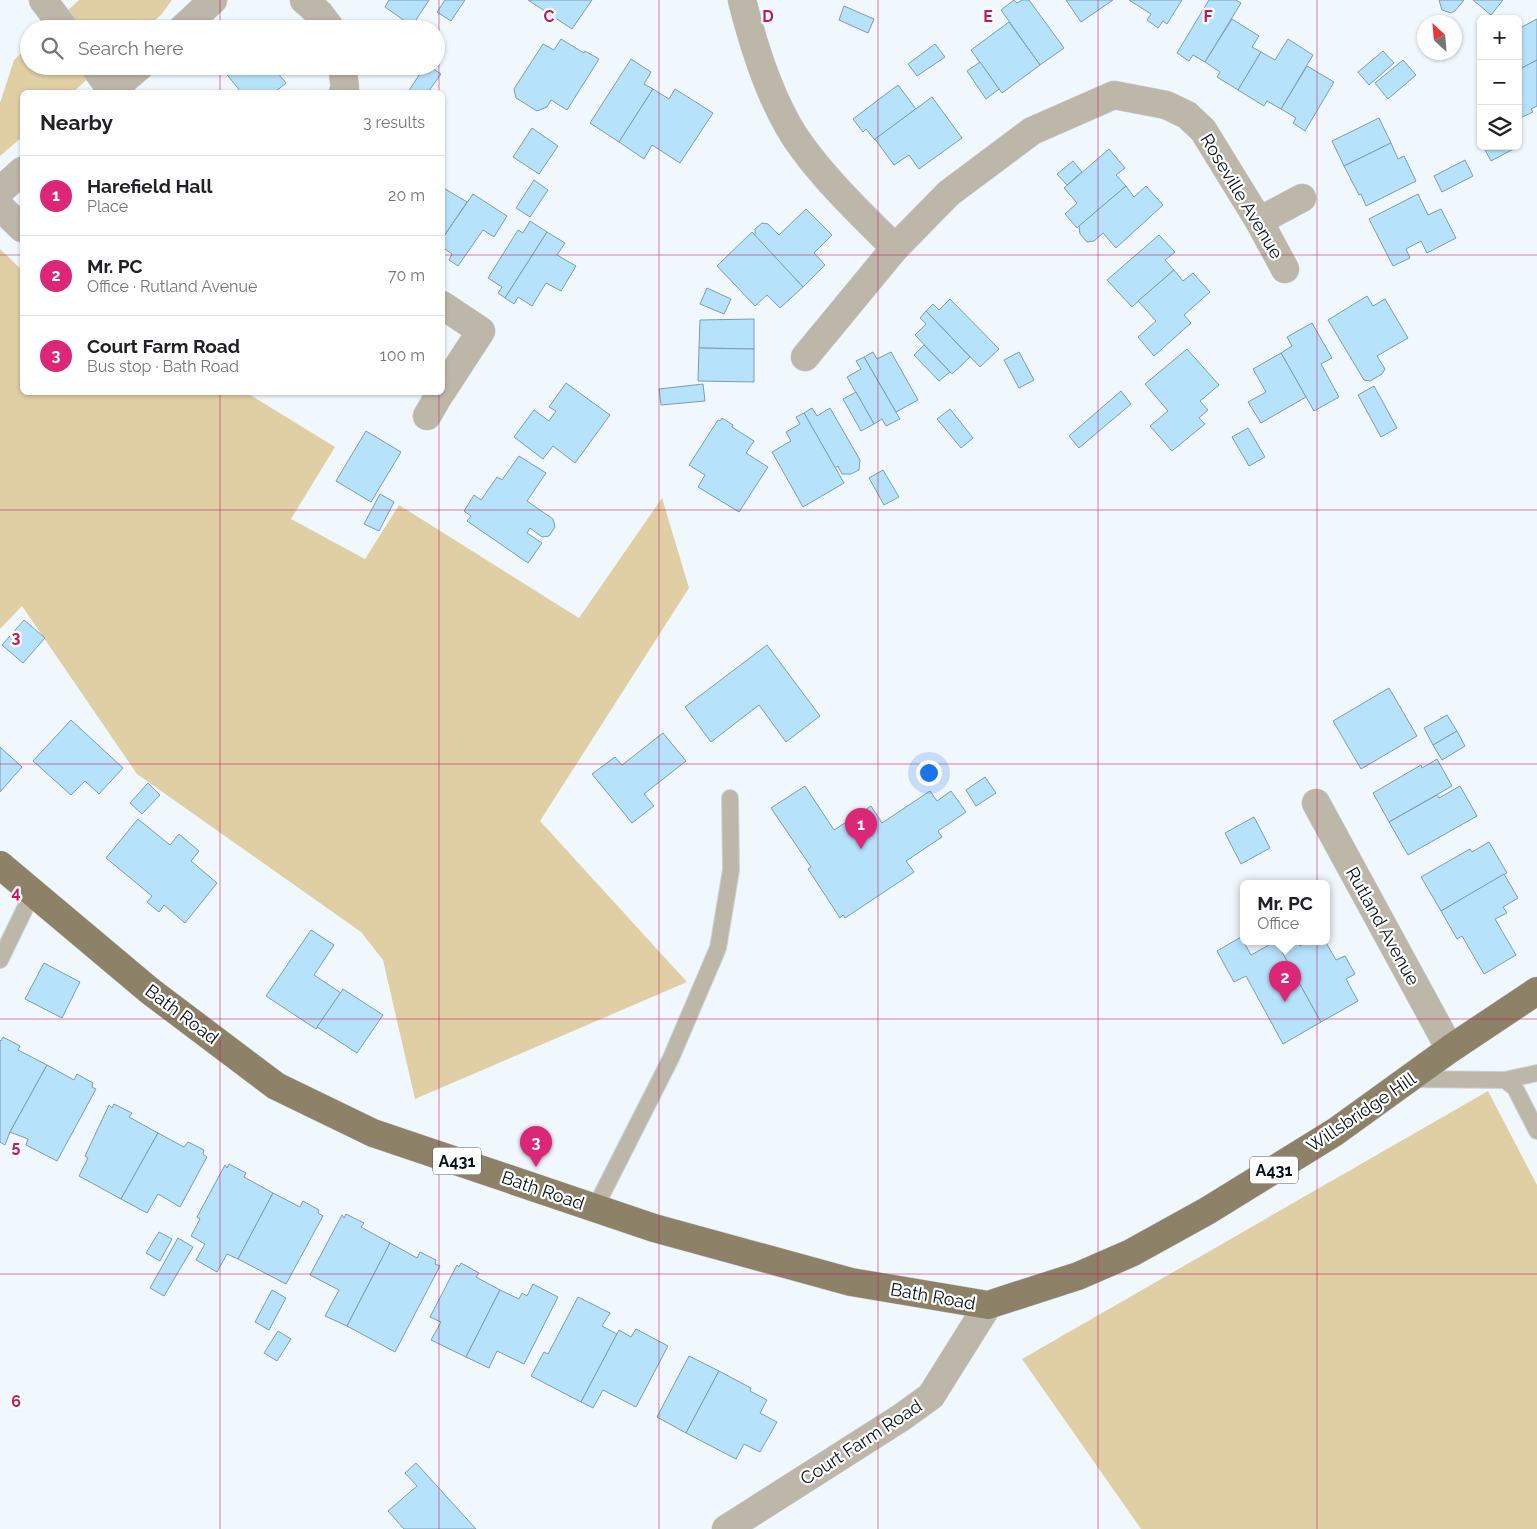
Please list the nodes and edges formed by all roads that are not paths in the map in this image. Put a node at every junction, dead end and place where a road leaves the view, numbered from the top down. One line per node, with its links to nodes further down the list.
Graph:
1 (42, 0): 5 (street)
2 (213, 0): 6 (street)
3 (304, 0): 7 (street)
4 (742, 0): 20 (street)
5 (58, 20)
6 (192, 20)
7 (324, 20)
8 (100, 75): 11 (street)
9 (130, 75): 12 (street)
10 (343, 75): 13 (street)
11 (111, 90)
12 (114, 90)
13 (344, 90)
14 (20, 173): 15 (street)
15 (0, 191)
16 (1302, 198): 18 (street)
17 (0, 207): 19 (street)
18 (1259, 222): 20 (street, Roseville Avenue); 21 (street, Roseville Avenue)
19 (20, 226)
20 (895, 248): 23 (street, Roseville Avenue)
21 (1285, 269)
22 (445, 307): 24 (street)
23 (805, 357)
24 (445, 387)
25 (440, 395): 26 (street)
26 (427, 416)
27 (730, 798): 38 (lane)
28 (1316, 803): 33 (street, Rutland Avenue)
29 (0, 865): 30 (main road, Bath Road / A431)
30 (32, 894): 31 (lane); 38 (main road, Bath Road / A431)
31 (0, 960)
32 (1537, 991): 33 (main road, Willsbridge Hill / A431)
33 (1450, 1049): 35 (main road, Willsbridge Hill / A431)
34 (1537, 1073): 36 (lane)
35 (1409, 1079): 36 (lane); 39 (main road, Willsbridge Hill / A431)
36 (1506, 1080): 37 (lane)
37 (1537, 1130)
38 (595, 1208): 39 (main road, Bath Road / A431)
39 (988, 1306): 40 (street, Court Farm Road)
40 (736, 1526)

